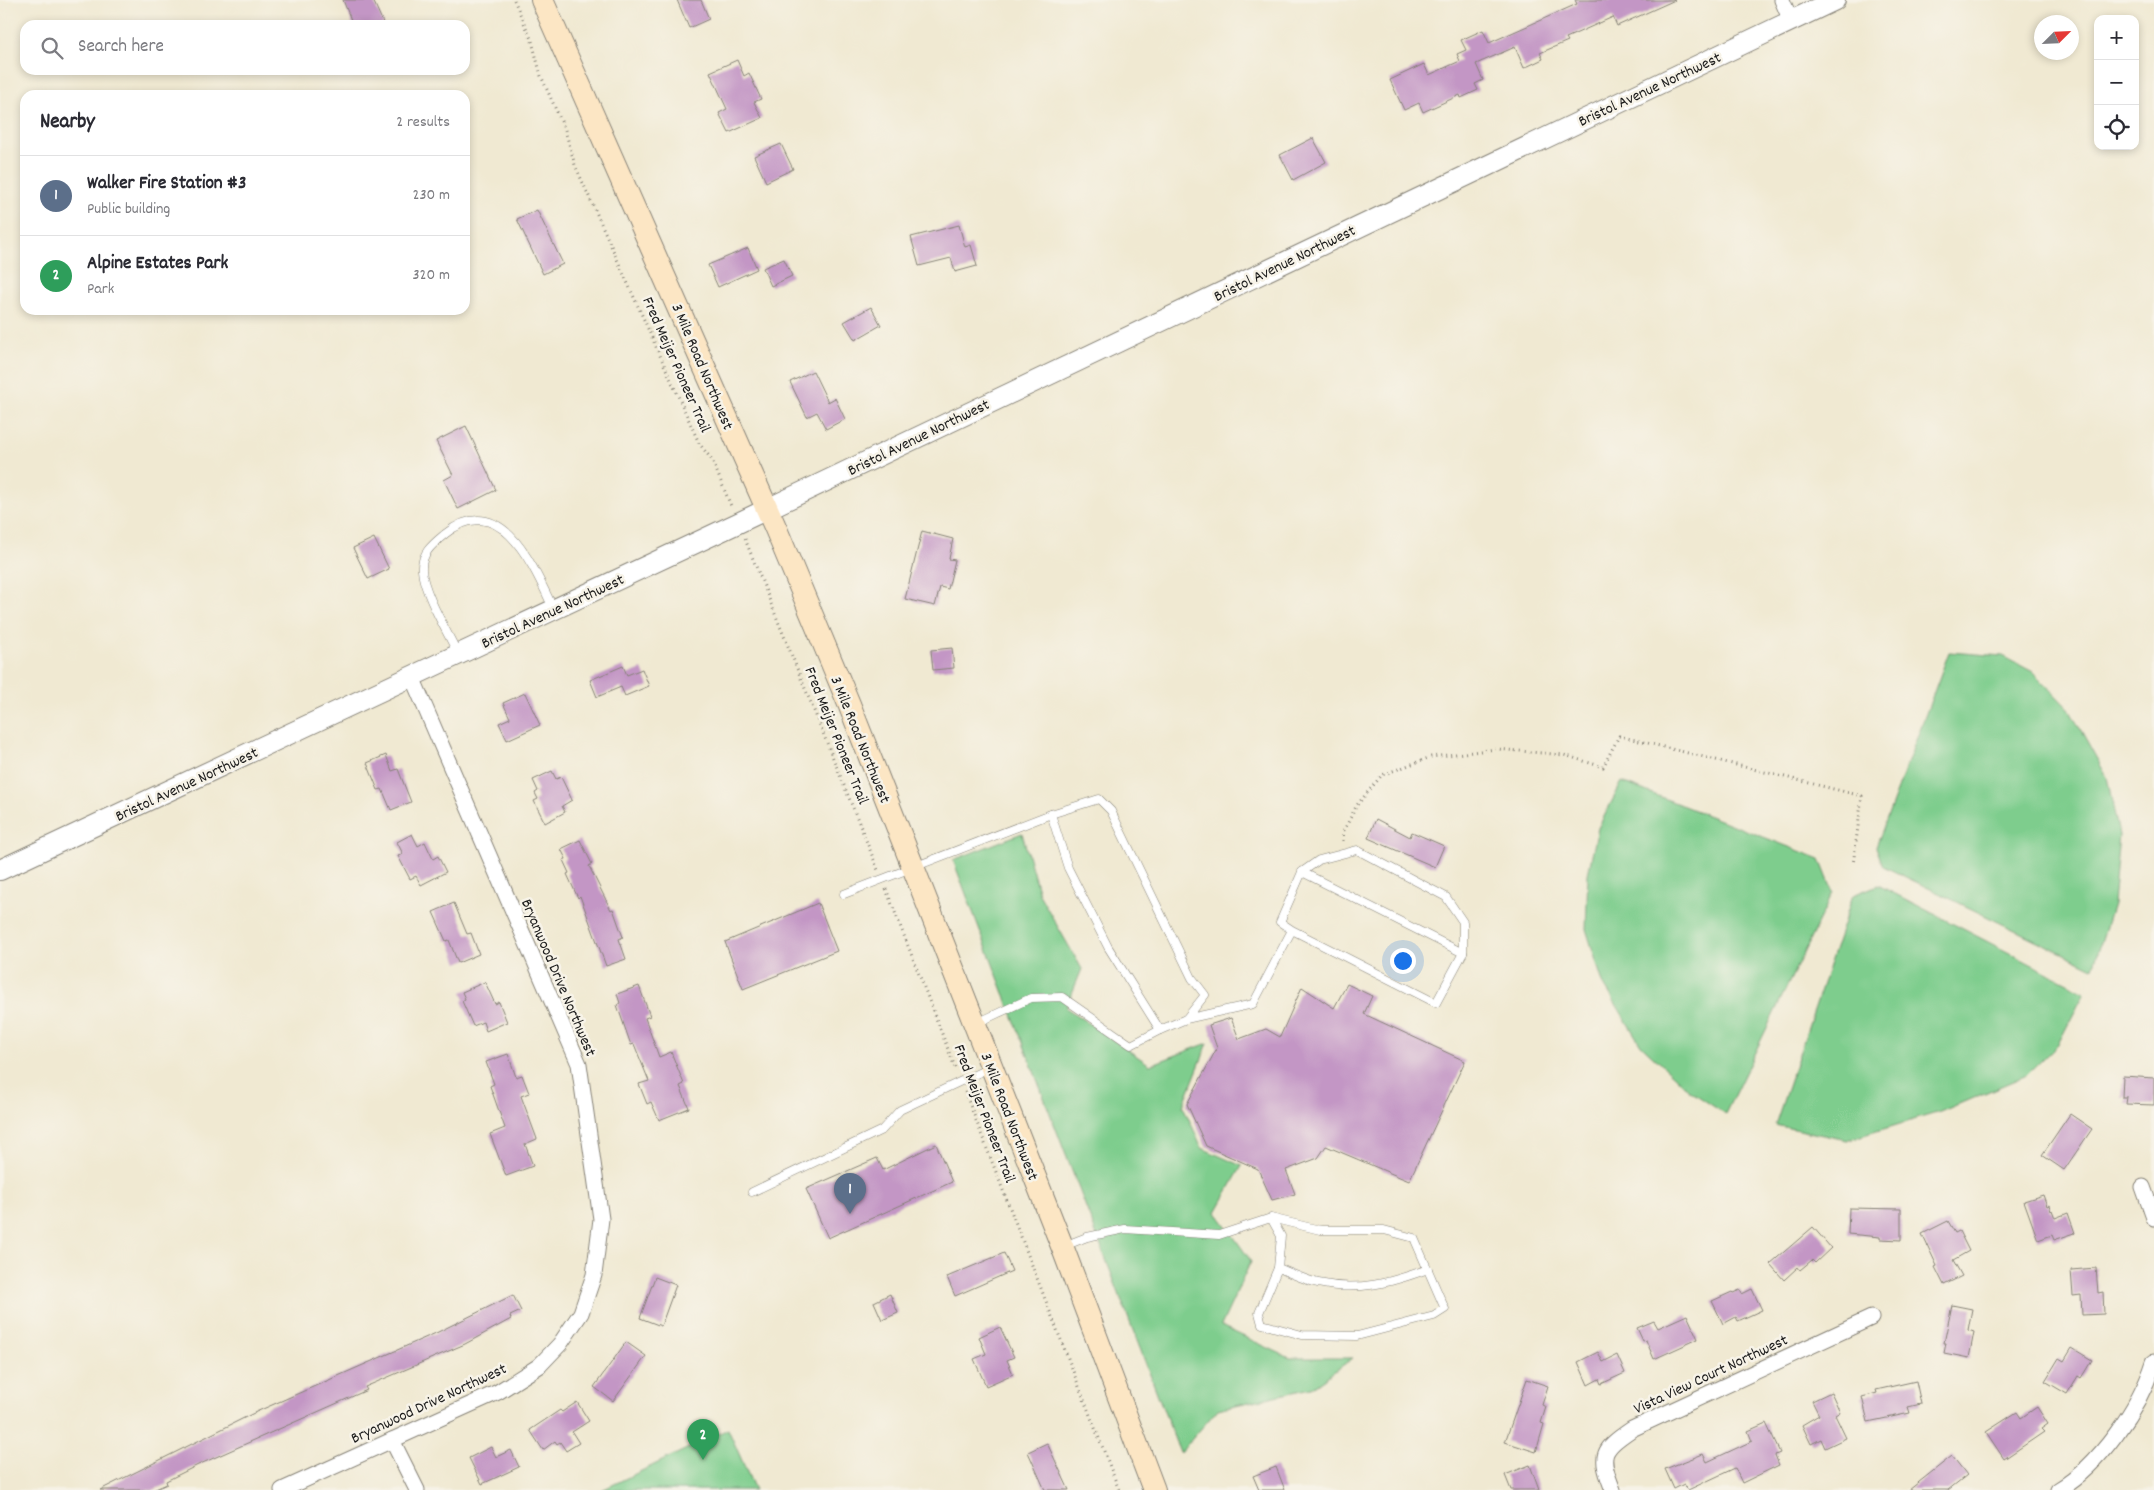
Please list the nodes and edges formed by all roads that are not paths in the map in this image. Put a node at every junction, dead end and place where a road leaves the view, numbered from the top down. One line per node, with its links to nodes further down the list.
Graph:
1 (542, 0): 5 (main road, 3 Mile Road Northwest)
2 (1782, 0): 4 (street)
3 (1822, 3): 4 (street, Bristol Avenue Northwest)
4 (1791, 21): 5 (street, Bristol Avenue Northwest)
5 (766, 508): 6 (street, Bristol Avenue Northwest); 10 (main road, 3 Mile Road Northwest)
6 (554, 610): 7 (street, Bristol Avenue Northwest); 7 (lane)
7 (458, 655): 8 (street, Bristol Avenue Northwest)
8 (412, 677): 11 (street, Bristol Avenue Northwest); 29 (street, Bryanwood Drive Northwest)
9 (1051, 814): 10 (lane); 16 (lane); 18 (lane)
10 (913, 868): 13 (lane); 17 (main road, 3 Mile Road Northwest)
11 (0, 870)
12 (1302, 872): 14 (lane); 15 (lane); 15 (lane)
13 (844, 894)
14 (1292, 930): 15 (lane); 16 (lane)
15 (1463, 953)
16 (1186, 1019): 18 (lane)
17 (975, 1023): 18 (lane); 19 (main road, 3 Mile Road Northwest)
18 (1160, 1030)
19 (991, 1068): 21 (lane); 24 (main road, 3 Mile Road Northwest)
20 (2143, 1187): 23 (street)
21 (752, 1192)
22 (1270, 1218): 24 (lane); 25 (lane); 26 (lane)
23 (2154, 1218)
24 (1062, 1246): 33 (main road, 3 Mile Road Northwest)
25 (1278, 1268): 26 (lane); 26 (lane)
26 (1428, 1269)
27 (1872, 1318): 34 (street, Vista View Court Northwest)
28 (2154, 1362): 30 (street)
29 (392, 1440): 31 (street, Bryanwood Drive Northwest); 32 (street)
30 (2067, 1488)
31 (282, 1490)
32 (417, 1490)
33 (1154, 1490)
34 (1613, 1490)

